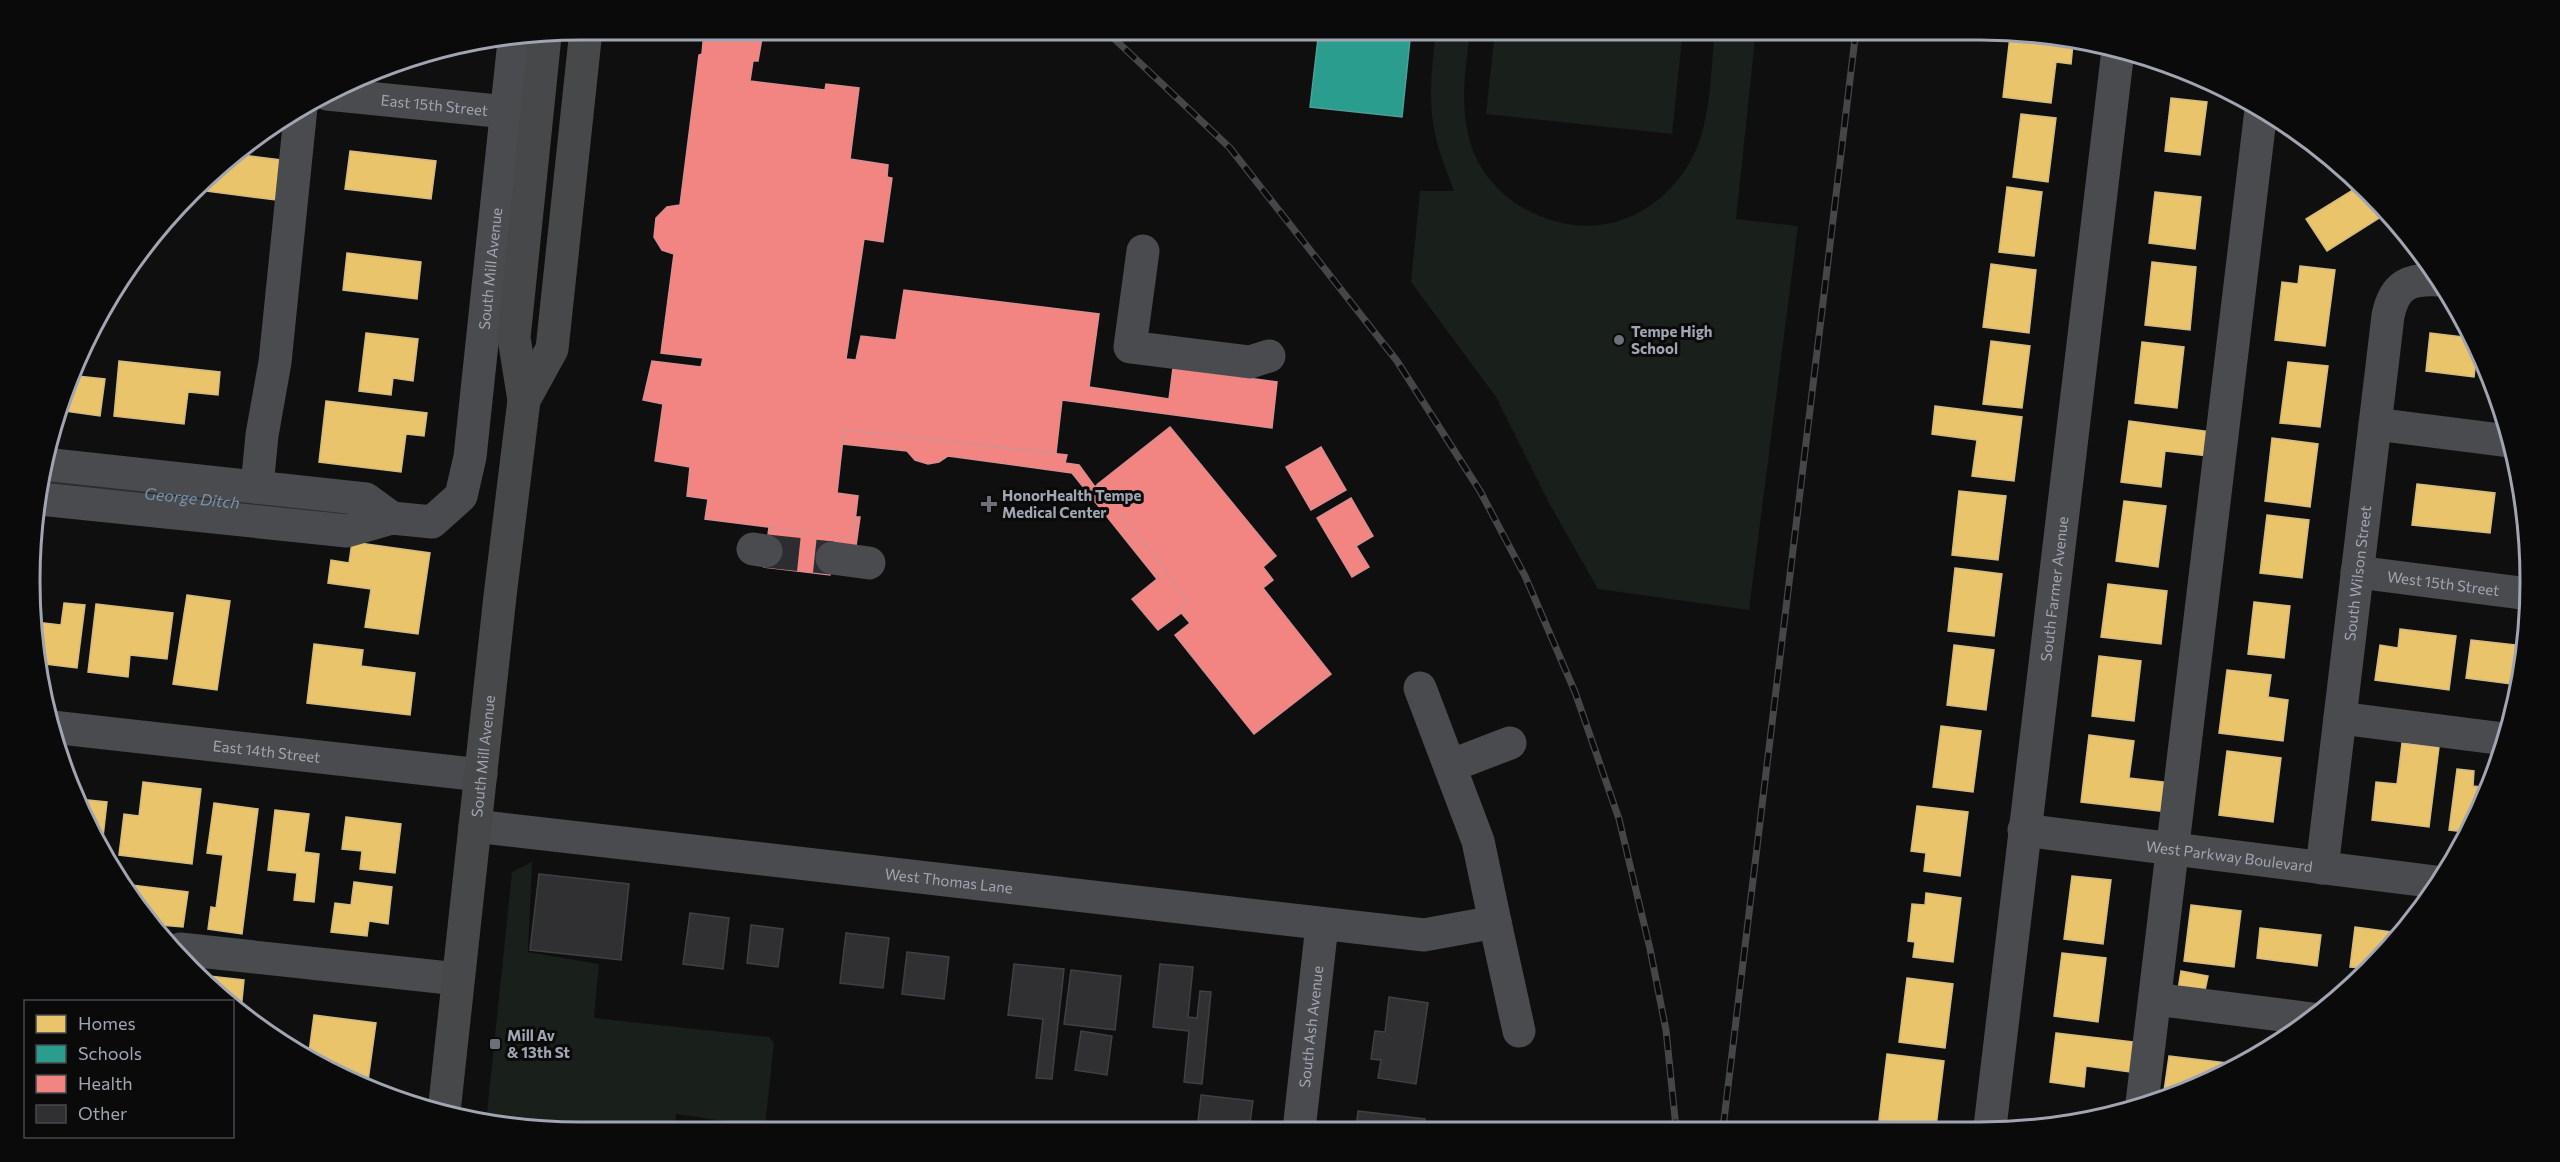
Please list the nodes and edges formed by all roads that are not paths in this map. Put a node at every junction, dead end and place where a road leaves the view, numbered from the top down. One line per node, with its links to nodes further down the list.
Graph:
1 (585, 40): 12 (main road, South Mill Avenue)
2 (544, 42): 12 (main road, South Mill Avenue)
3 (514, 45): 6 (street, South Mill Avenue)
4 (2117, 59): 31 (street, South Farmer Avenue)
5 (343, 96): 6 (street, East 15th Street)
6 (507, 112): 18 (street, South Mill Avenue)
7 (300, 120): 16 (street)
8 (2260, 120): 32 (street)
9 (1143, 251): 11 (street)
10 (2427, 280): 13 (street, South Wilson Street)
11 (1269, 356)
12 (524, 400): 29 (main road, South Mill Avenue)
13 (2375, 424): 14 (street); 21 (street, South Wilson Street)
14 (2501, 440)
15 (53, 465): 16 (street)
16 (256, 488): 18 (street)
17 (47, 500): 18 (street)
18 (392, 518)
19 (832, 558): 20 (street)
20 (869, 563)
21 (2358, 572): 22 (street, West 15th Street); 24 (street, South Wilson Street)
22 (2519, 593)
23 (1420, 688): 28 (street)
24 (2340, 718): 26 (street); 33 (street, South Wilson Street)
25 (61, 729): 29 (street, East 14th Street)
26 (2496, 738)
27 (1510, 743): 28 (street)
28 (1450, 766): 35 (street)
29 (481, 775): 30 (main road, South Mill Avenue)
30 (475, 826): 36 (street, West Thomas Lane); 38 (main road, South Mill Avenue)
31 (2024, 830): 32 (street, West Parkway Boulevard); 44 (street, South Farmer Avenue)
32 (2173, 849): 33 (street, West Parkway Boulevard); 39 (street)
33 (2322, 868): 34 (street, West Parkway Boulevard)
34 (2428, 881)
35 (1496, 922): 36 (street, West Thomas Lane); 41 (street)
36 (1322, 925): 45 (street, South Ash Avenue)
37 (187, 950): 38 (street)
38 (458, 979): 43 (main road, South Mill Avenue)
39 (2155, 999): 40 (street); 42 (street)
40 (2298, 1017)
41 (1519, 1031)
42 (2143, 1096)
43 (445, 1104)
44 (1991, 1121)
45 (1300, 1122)

